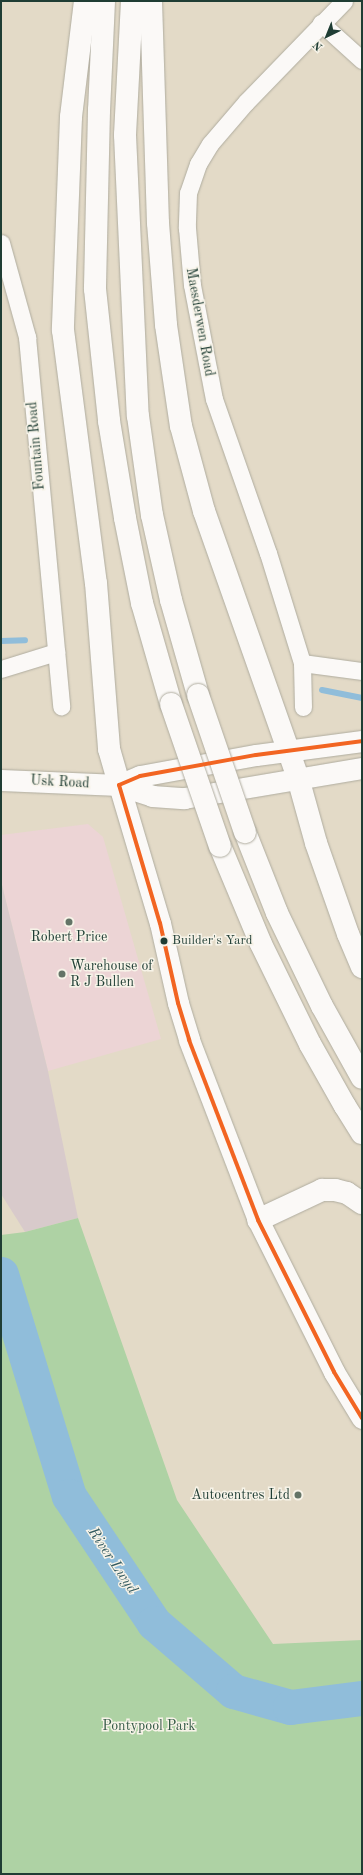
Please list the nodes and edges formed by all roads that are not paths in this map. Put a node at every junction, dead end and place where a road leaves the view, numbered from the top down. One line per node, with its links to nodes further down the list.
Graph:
1 (85, 1): 20 (main road)
2 (104, 1): 23 (main road, bridge)
3 (132, 1): 22 (main road, bridge)
4 (151, 1): 16 (main road)
5 (344, 1): 6 (street, Maesderwen Road)
6 (321, 23): 7 (street); 10 (street, Maesderwen Road)
7 (362, 60)
8 (1, 243): 9 (street, Fountain Road)
9 (56, 652): 11 (street); 13 (street, Fountain Road)
10 (302, 663): 12 (street); 14 (street, Maesderwen Road)
11 (1, 669)
12 (362, 671)
13 (62, 706)
14 (303, 707)
15 (362, 741): 16 (street)
16 (287, 750): 18 (main road); 20 (street)
17 (362, 768): 18 (street)
18 (298, 778): 20 (street); 21 (main road)
19 (1, 780): 20 (street, Usk Road)
20 (119, 785): 25 (street)
21 (362, 967)
22 (362, 1078)
23 (362, 1133)
24 (362, 1203): 25 (main road)
25 (258, 1220): 26 (street)
26 (362, 1418)

